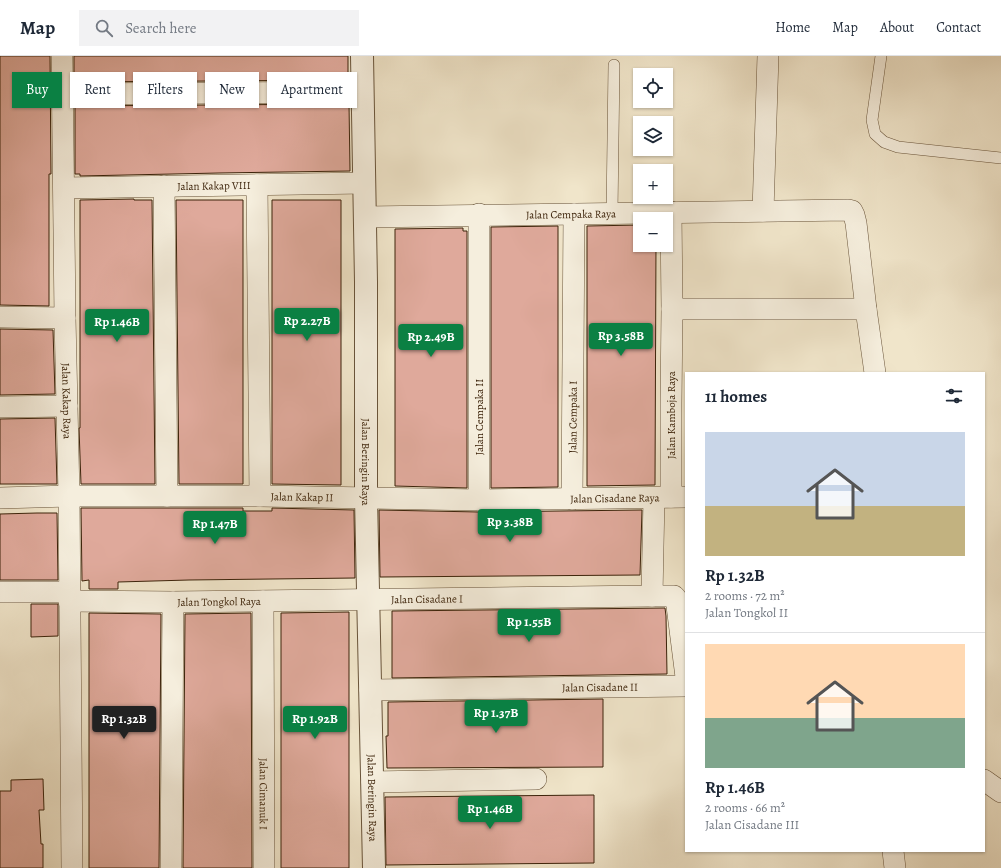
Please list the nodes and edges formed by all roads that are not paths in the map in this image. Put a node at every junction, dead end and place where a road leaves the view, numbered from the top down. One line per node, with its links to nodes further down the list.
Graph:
1 (62, 56): 6 (street, Jalan Kakap Raya)
2 (362, 56): 7 (street, Jalan Beringin Raya)
3 (768, 56): 14 (street)
4 (881, 56): 9 (lane)
5 (614, 65): 16 (lane)
6 (62, 72)
7 (362, 92): 8 (street); 10 (street, Jalan Beringin Raya)
8 (62, 94): 13 (street, Jalan Kakap Raya)
9 (1001, 158)
10 (364, 183): 11 (street, Jalan Kakap VIII); 20 (street, Jalan Beringin Raya)
11 (257, 185): 12 (street, Jalan Kakap VIII); 32 (street)
12 (164, 186): 13 (street, Jalan Kakap VIII); 31 (street)
13 (64, 188): 25 (street, Jalan Kakap Raya)
14 (763, 211): 15 (street, Jalan Cempaka Raya); 22 (street, Jalan Cempaka Raya)
15 (671, 212)
16 (612, 213): 17 (street, Jalan Cempaka Raya); 19 (street, Jalan Cempaka Raya)
17 (633, 213)
18 (479, 214): 19 (street, Jalan Cempaka Raya); 20 (street, Jalan Cempaka Raya); 37 (street, Jalan Cempaka II)
19 (574, 214): 36 (street, Jalan Cempaka I)
20 (365, 217): 35 (street, Jalan Beringin Raya)
21 (671, 252): 23 (street, Jalan Kamboja Raya)
22 (866, 309): 23 (street); 26 (street)
23 (672, 310): 27 (street, Jalan Kamboja Raya)
24 (0, 317): 25 (street)
25 (65, 318): 28 (street, Jalan Kakap Raya)
26 (875, 372)
27 (678, 403): 33 (street, Jalan Kamboja Raya)
28 (67, 406): 29 (street); 30 (street, Jalan Kakap Raya)
29 (0, 407)
30 (69, 496): 31 (street, Jalan Kakap II); 34 (street, Jalan Kakap II); 40 (street, Jalan Kakap Raya)
31 (167, 496): 32 (street, Jalan Kakap II)
32 (260, 496): 35 (street, Jalan Kakap II)
33 (670, 497): 36 (street, Jalan Cisadane Raya); 39 (street)
34 (0, 498)
35 (366, 498): 37 (street, Jalan Cisadane Raya); 41 (street, Jalan Beringin Raya)
36 (572, 499): 37 (street, Jalan Cisadane Raya)
37 (479, 500)
38 (0, 592): 40 (street, Jalan Tongkol Raya)
39 (652, 596): 41 (street, Jalan Cisadane I); 44 (street, Jalan Cisadane I)
40 (69, 597): 43 (street, Jalan Tongkol Raya); 52 (street, Jalan Kakap Raya)
41 (368, 600): 42 (street, Jalan Tongkol Raya); 46 (street, Jalan Beringin Raya)
42 (263, 601): 43 (street, Jalan Tongkol Raya); 54 (street, Jalan Cimanuk I)
43 (173, 602): 53 (street)
44 (685, 669)
45 (685, 686): 46 (street, Jalan Cisadane II)
46 (370, 690): 49 (street, Jalan Beringin Raya)
47 (536, 779): 49 (street)
48 (985, 781): 50 (street)
49 (372, 782): 55 (street, Jalan Beringin Raya)
50 (1001, 792)
51 (893, 852): 56 (street)
52 (72, 868)
53 (171, 868)
54 (264, 868)
55 (374, 868)
56 (895, 868)

